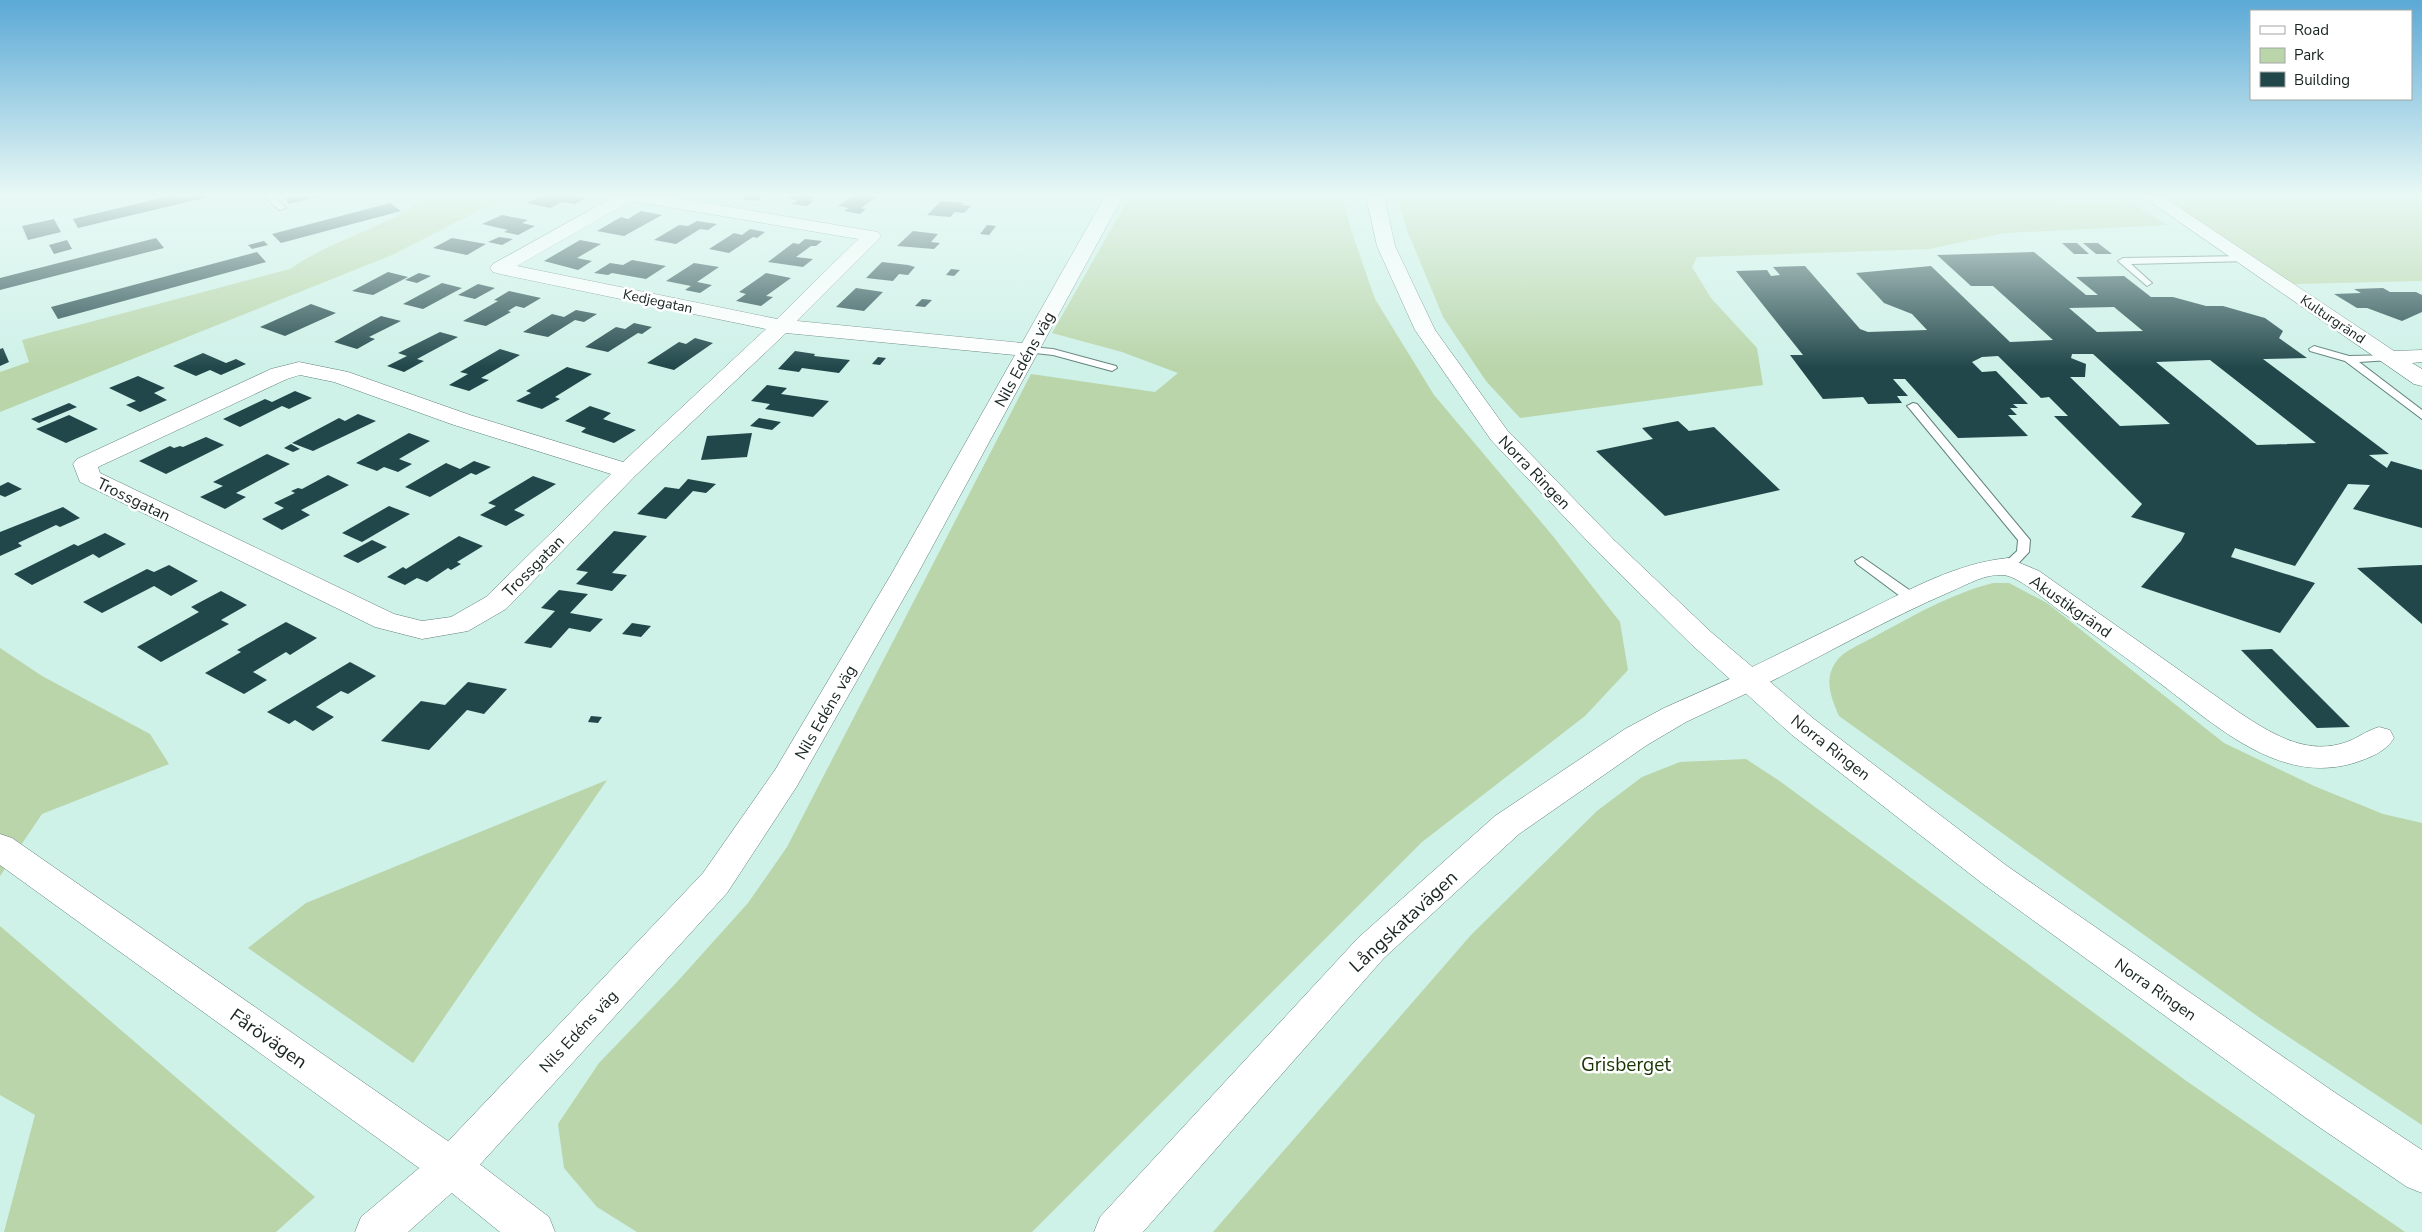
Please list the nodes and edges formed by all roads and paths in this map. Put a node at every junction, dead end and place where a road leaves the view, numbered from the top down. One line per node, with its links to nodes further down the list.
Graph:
1 (526, 253): 8 (street, Kedjegatan)
2 (854, 253): 8 (street)
3 (1083, 253): 10 (street, Nils Edéns väg)
4 (1390, 253): 22 (street, Norra Ringen)
5 (2237, 253): 6 (street, Kulturgränd)
6 (2245, 259): 7 (lane); 12 (street, Kulturgränd)
7 (2147, 283)
8 (781, 326): 10 (street, Kedjegatan); 18 (street, Trossgatan)
9 (2314, 349): 13 (lane)
10 (1030, 350): 14 (lane); 25 (street, Nils Edéns väg)
11 (2422, 356): 12 (street)
12 (2390, 357): 13 (lane); 15 (street, Kulturgränd)
13 (2349, 359): 17 (lane)
14 (1112, 368)
15 (2422, 379)
16 (1914, 406): 20 (lane)
17 (2422, 416)
18 (627, 471): 18 (street, Trossgatan)
19 (1862, 561): 21 (lane)
20 (2008, 566): 21 (street); 23 (street, Akustikgränd)
21 (1913, 599): 22 (street)
22 (1750, 680): 26 (street, Norra Ringen); 29 (street, Långskatavägen)
23 (2380, 738)
24 (0, 847): 25 (street, Fårövägen)
25 (451, 1167): 27 (street, Nils Edéns väg); 28 (street, Fårövägen)
26 (2422, 1173)
27 (376, 1232)
28 (534, 1232)
29 (1115, 1232)

